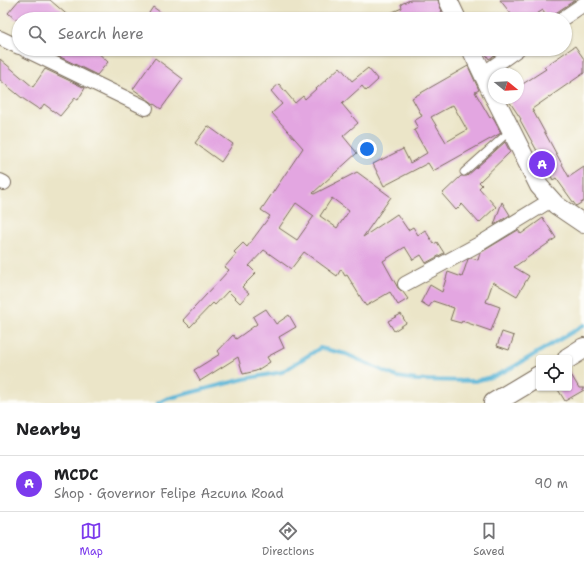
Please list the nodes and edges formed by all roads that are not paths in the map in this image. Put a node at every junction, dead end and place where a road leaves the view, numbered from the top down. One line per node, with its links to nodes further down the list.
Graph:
1 (448, 0): 3 (street)
2 (584, 4): 4 (street)
3 (454, 12)
4 (572, 12)
5 (0, 38): 6 (street)
6 (12, 44)
7 (38, 56): 13 (street)
8 (474, 56): 10 (street)
9 (508, 56): 10 (street)
10 (483, 74): 11 (street)
11 (488, 84)
12 (498, 104): 14 (street)
13 (146, 108)
14 (511, 130): 15 (lane); 16 (street)
15 (464, 172)
16 (551, 200): 17 (street); 18 (street)
17 (584, 224)
18 (405, 284)
19 (584, 348): 20 (main road)
20 (572, 356)
21 (536, 378): 22 (main road)
22 (494, 403)

